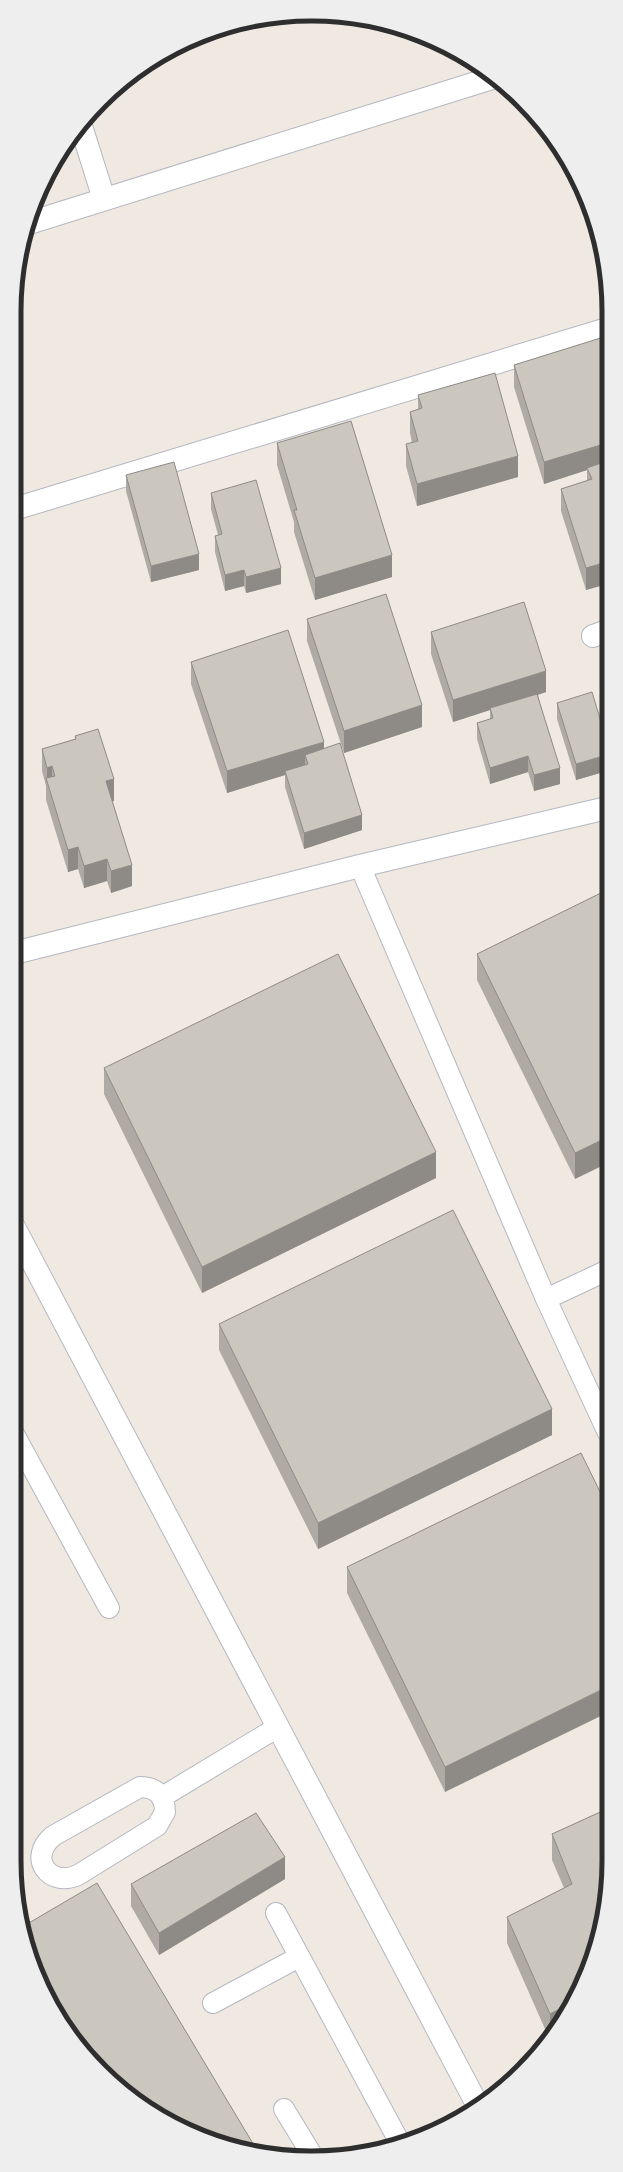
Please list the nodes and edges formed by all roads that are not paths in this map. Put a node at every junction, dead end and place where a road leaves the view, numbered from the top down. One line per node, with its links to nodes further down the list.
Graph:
1 (486, 80): 3 (street)
2 (83, 132): 3 (street)
3 (104, 199): 4 (street)
4 (35, 221)
5 (602, 331): 6 (street)
6 (21, 507)
7 (602, 809): 8 (street)
8 (360, 866): 9 (street); 12 (lane)
9 (21, 951)
10 (21, 1240): 16 (street)
11 (602, 1273): 12 (lane)
12 (546, 1299): 13 (lane)
13 (602, 1420)
14 (21, 1447): 15 (lane)
15 (109, 1608)
16 (278, 1727): 17 (lane); 21 (street)
17 (162, 1797): 17 (lane)
18 (276, 1913): 19 (lane)
19 (299, 1957): 20 (lane); 23 (lane)
20 (213, 2003)
21 (475, 2100)
22 (284, 2109): 24 (lane)
23 (397, 2138)
24 (309, 2151)

